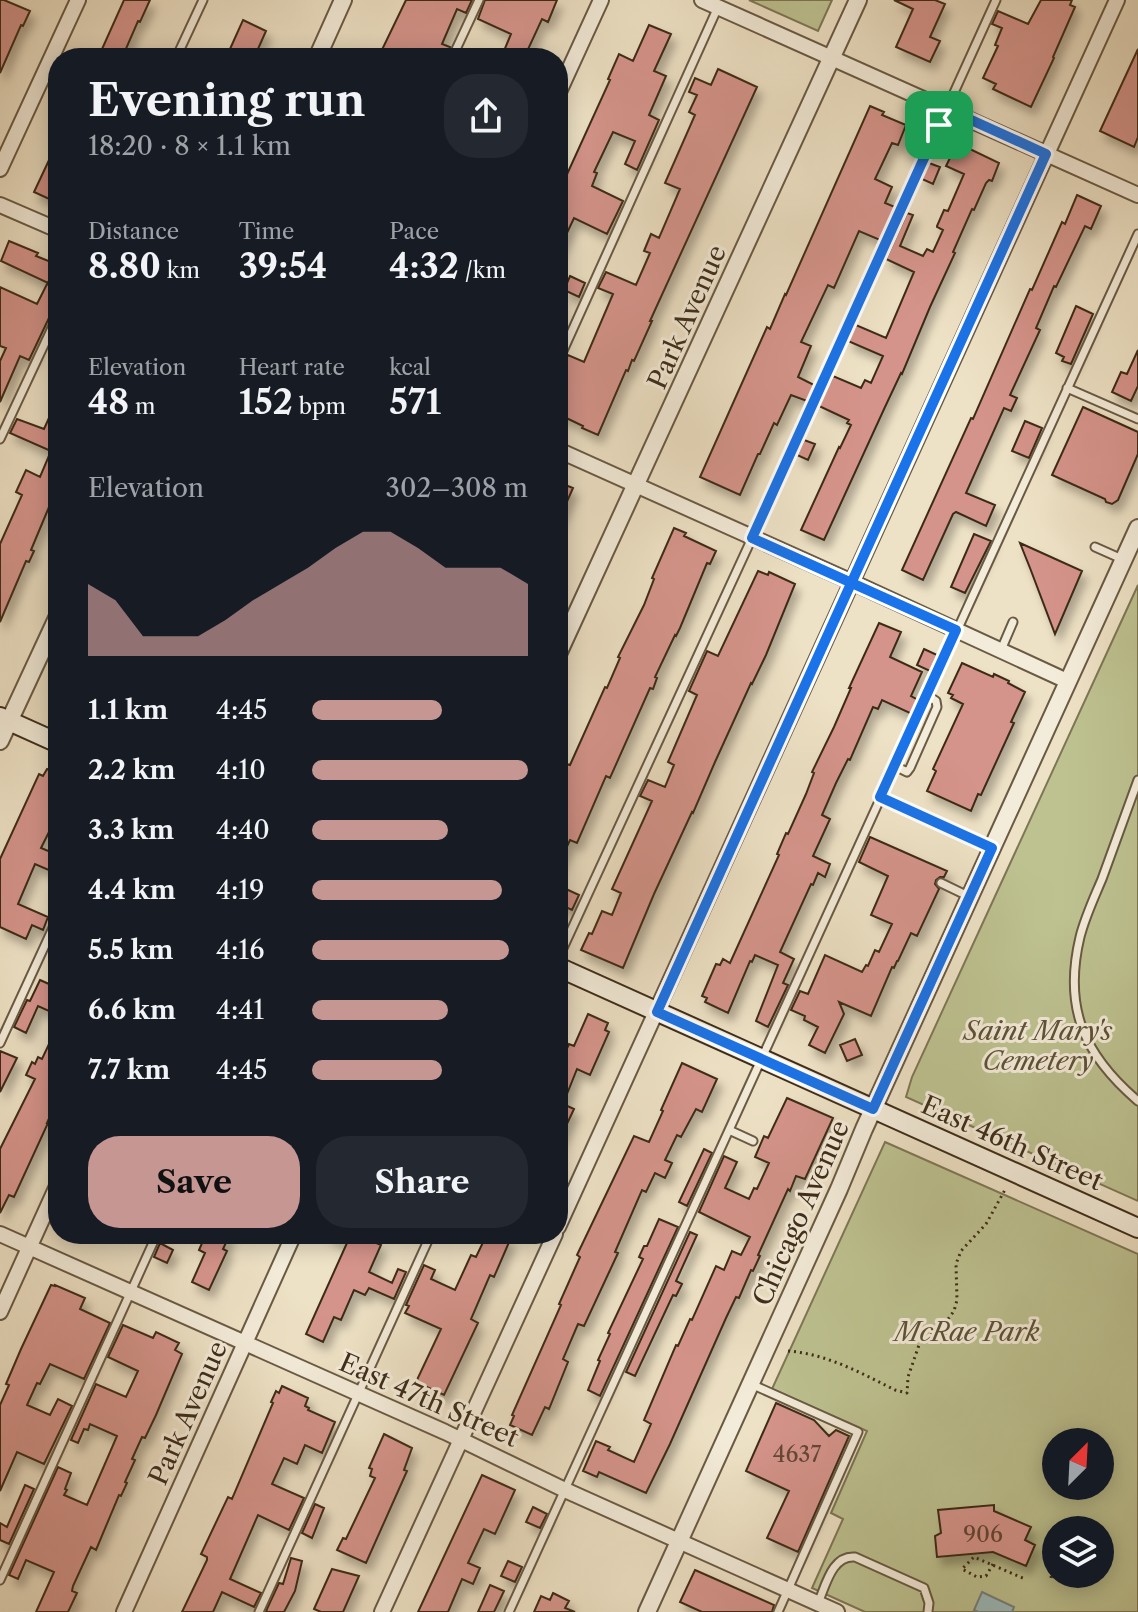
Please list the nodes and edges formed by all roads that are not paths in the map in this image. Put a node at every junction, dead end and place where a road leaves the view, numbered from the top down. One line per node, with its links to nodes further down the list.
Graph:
1 (78, 0): 11 (street)
2 (203, 0): 12 (lane)
3 (343, 0): 13 (street)
4 (479, 0): 14 (lane)
5 (601, 0): 17 (street)
6 (702, 0): 10 (street)
7 (858, 0): 15 (street, Park Avenue)
8 (996, 0): 18 (lane)
9 (1117, 0): 19 (street)
10 (718, 7): 15 (street); 26 (lane)
11 (56, 48)
12 (181, 48)
13 (321, 48)
14 (457, 48)
15 (832, 58): 18 (street); 31 (street, Park Avenue)
16 (48, 65): 20 (street)
17 (568, 72)
18 (947, 109): 19 (street); 33 (lane)
19 (1046, 154): 21 (street); 36 (street)
20 (0, 169)
21 (1138, 195)
22 (0, 205): 23 (street)
23 (48, 226)
24 (1138, 234): 27 (lane)
25 (48, 336): 29 (lane)
26 (568, 340)
27 (1067, 388): 28 (lane); 38 (lane)
28 (1138, 419)
29 (0, 439)
30 (568, 454): 31 (street)
31 (637, 485): 33 (street); 39 (street, Park Avenue)
32 (1138, 530): 35 (street, Chicago Avenue)
33 (752, 538): 36 (street); 53 (lane)
34 (1095, 547): 35 (lane)
35 (1123, 560): 42 (street, Chicago Avenue)
36 (852, 582): 38 (street); 56 (street)
37 (1013, 622): 41 (lane)
38 (956, 630): 41 (street); 43 (lane)
39 (568, 633)
40 (48, 635): 44 (street)
41 (1001, 650): 42 (street)
42 (1067, 681): 50 (street, Chicago Avenue)
43 (927, 695): 47 (lane); 47 (lane)
44 (4, 719): 45 (main road); 46 (street)
45 (48, 739)
46 (0, 741)
47 (895, 766): 49 (lane)
48 (1138, 780): 59 (lane)
49 (880, 797): 50 (lane); 58 (lane)
50 (992, 848): 52 (street, Chicago Avenue)
51 (941, 883): 52 (lane)
52 (969, 896): 60 (street, Chicago Avenue)
53 (568, 937)
54 (48, 939): 57 (lane)
55 (568, 972): 56 (main road, East 46th Street)
56 (657, 1012): 58 (main road, East 46th Street); 63 (street)
57 (0, 1043)
58 (761, 1059): 60 (main road, East 46th Street); 61 (lane)
59 (1138, 1101)
60 (873, 1109): 65 (main road, East 46th Street); 75 (street, Chicago Avenue)
61 (729, 1130): 62 (lane); 78 (lane)
62 (753, 1141)
63 (568, 1205)
64 (48, 1206): 71 (street)
65 (1138, 1228)
66 (0, 1234): 71 (street, East 47th Street)
67 (153, 1244): 72 (lane)
68 (290, 1244): 74 (street, Park Avenue)
69 (426, 1244): 76 (lane)
70 (550, 1244): 77 (street)
71 (29, 1247): 72 (street, East 47th Street); 73 (street)
72 (131, 1292): 74 (street, East 47th Street); 80 (lane)
73 (0, 1312)
74 (245, 1344): 76 (street, East 47th Street); 83 (street, Park Avenue)
75 (751, 1384): 79 (street, Chicago Avenue); 81 (lane)
76 (358, 1394): 77 (street, East 47th Street); 84 (lane)
77 (461, 1439): 78 (street, East 47th Street); 85 (street)
78 (565, 1490): 79 (street, East 47th Street); 86 (lane)
79 (679, 1541): 81 (street, East 47th Street); 87 (street, Chicago Avenue)
80 (0, 1580)
81 (788, 1590): 82 (street, East 47th Street); 88 (lane)
82 (818, 1603): 89 (street, East 47th Street); 90 (lane)
83 (124, 1612)
84 (259, 1612)
85 (382, 1612)
86 (509, 1612)
87 (647, 1612)
88 (778, 1612)
89 (837, 1612)
90 (928, 1612)

